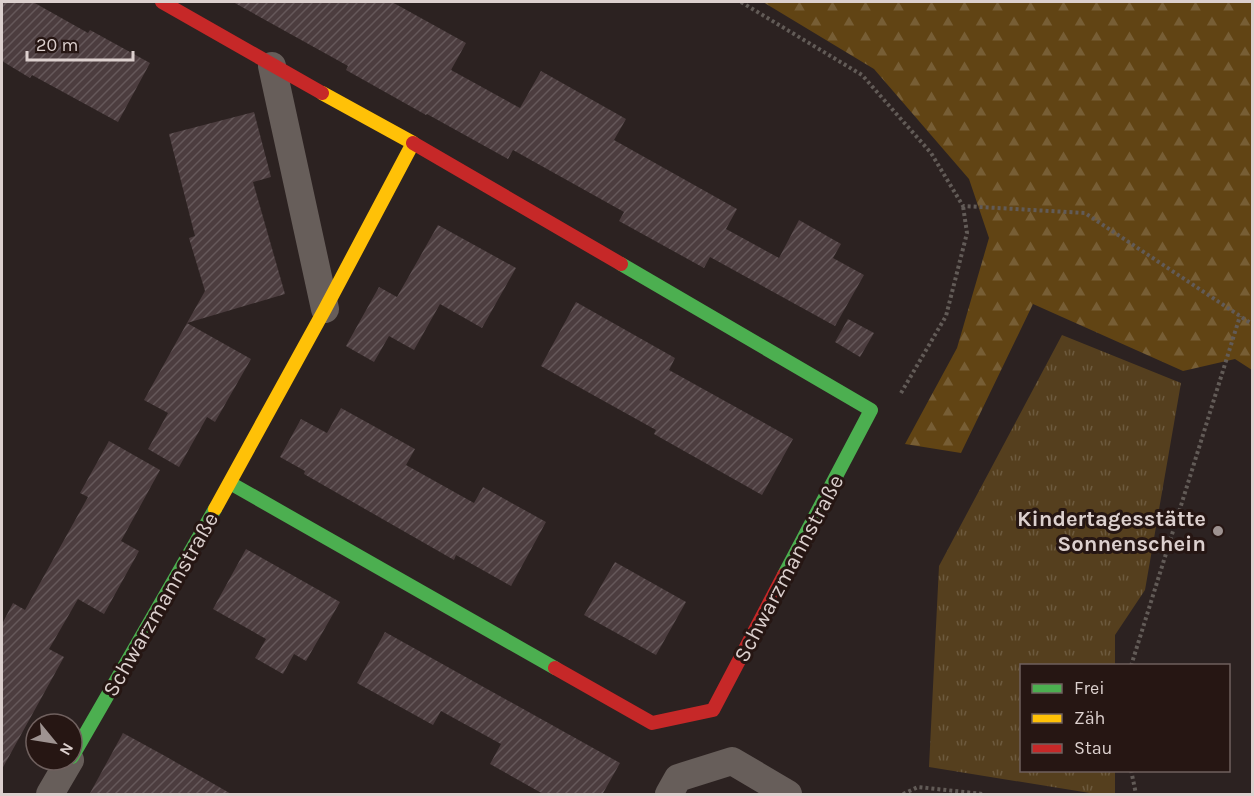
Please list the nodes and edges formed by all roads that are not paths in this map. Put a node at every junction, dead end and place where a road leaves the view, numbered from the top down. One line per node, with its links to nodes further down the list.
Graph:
1 (162, 2): 2 (street)
2 (272, 66): 3 (street); 4 (street)
3 (413, 143): 4 (street, Schwarzmannstraße); 5 (street, Schwarzmannstraße)
4 (326, 309): 5 (street, Schwarzmannstraße)
5 (230, 483): 6 (street, Schwarzmannstraße)
6 (84, 736)
7 (63, 772): 8 (street, Schwarzmannstraße)
8 (50, 795)
9 (669, 795): 10 (street)
10 (788, 795)

